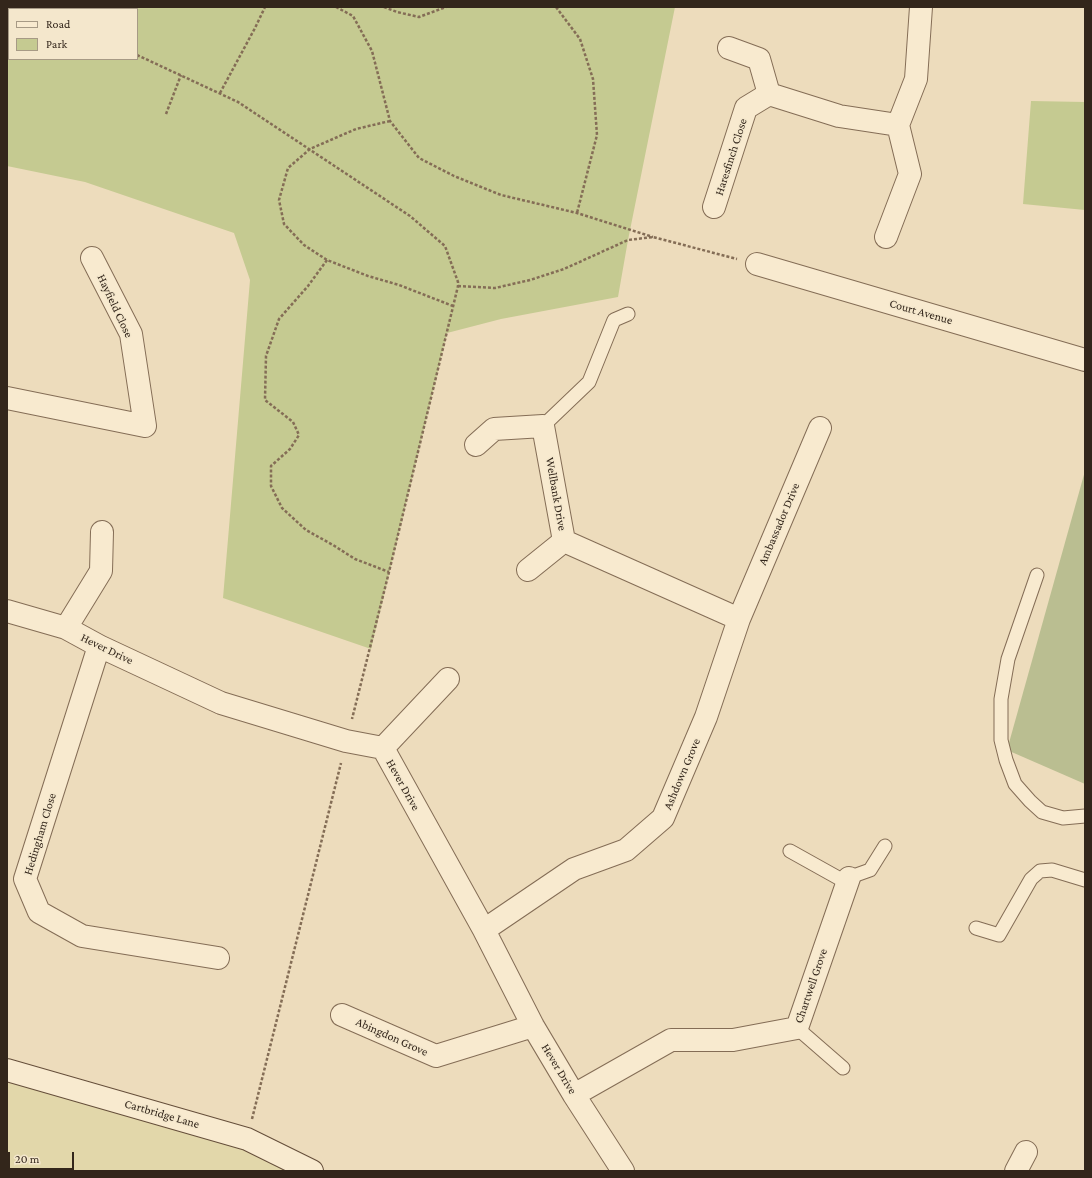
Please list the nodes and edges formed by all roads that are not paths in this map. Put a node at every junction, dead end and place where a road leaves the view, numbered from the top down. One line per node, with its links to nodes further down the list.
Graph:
1 (921, 7): 4 (street)
2 (729, 48): 3 (street)
3 (769, 94): 4 (street); 5 (street, Haresfinch Close)
4 (898, 125): 6 (street)
5 (714, 208)
6 (886, 237)
7 (92, 258): 11 (street, Hayfield Close)
8 (757, 264): 10 (street, Court Avenue)
9 (628, 314): 12 (lane)
10 (1085, 360)
11 (7, 398)
12 (543, 426): 14 (street); 16 (street, Wellbank Drive)
13 (820, 428): 20 (street, Ambassador Drive)
14 (476, 445)
15 (102, 532): 21 (street)
16 (564, 541): 17 (street); 20 (street, Wellbank Drive)
17 (528, 570)
18 (1037, 575): 25 (lane)
19 (7, 611): 21 (street, Hever Drive)
20 (739, 619): 31 (street, Ashdown Grove)
21 (66, 628): 22 (street, Hever Drive)
22 (99, 646): 24 (street, Hever Drive); 32 (street, Hedingham Close)
23 (448, 679): 24 (street)
24 (383, 748): 31 (street, Hever Drive)
25 (1085, 816)
26 (885, 846): 28 (lane)
27 (790, 851): 28 (lane)
28 (849, 878): 35 (street, Chartwell Grove)
29 (1085, 880): 30 (lane)
30 (976, 928)
31 (484, 930): 34 (street, Hever Drive)
32 (218, 958)
33 (342, 1015): 34 (street, Abingdon Grove)
34 (533, 1026): 38 (street, Hever Drive)
35 (797, 1028): 36 (lane); 38 (street, Chartwell Grove)
36 (843, 1068)
37 (7, 1070): 40 (street, Cartbridge Lane)
38 (574, 1095): 41 (street, Hever Drive)
39 (1026, 1152): 42 (street)
40 (312, 1171)
41 (623, 1171)
42 (1016, 1171)

